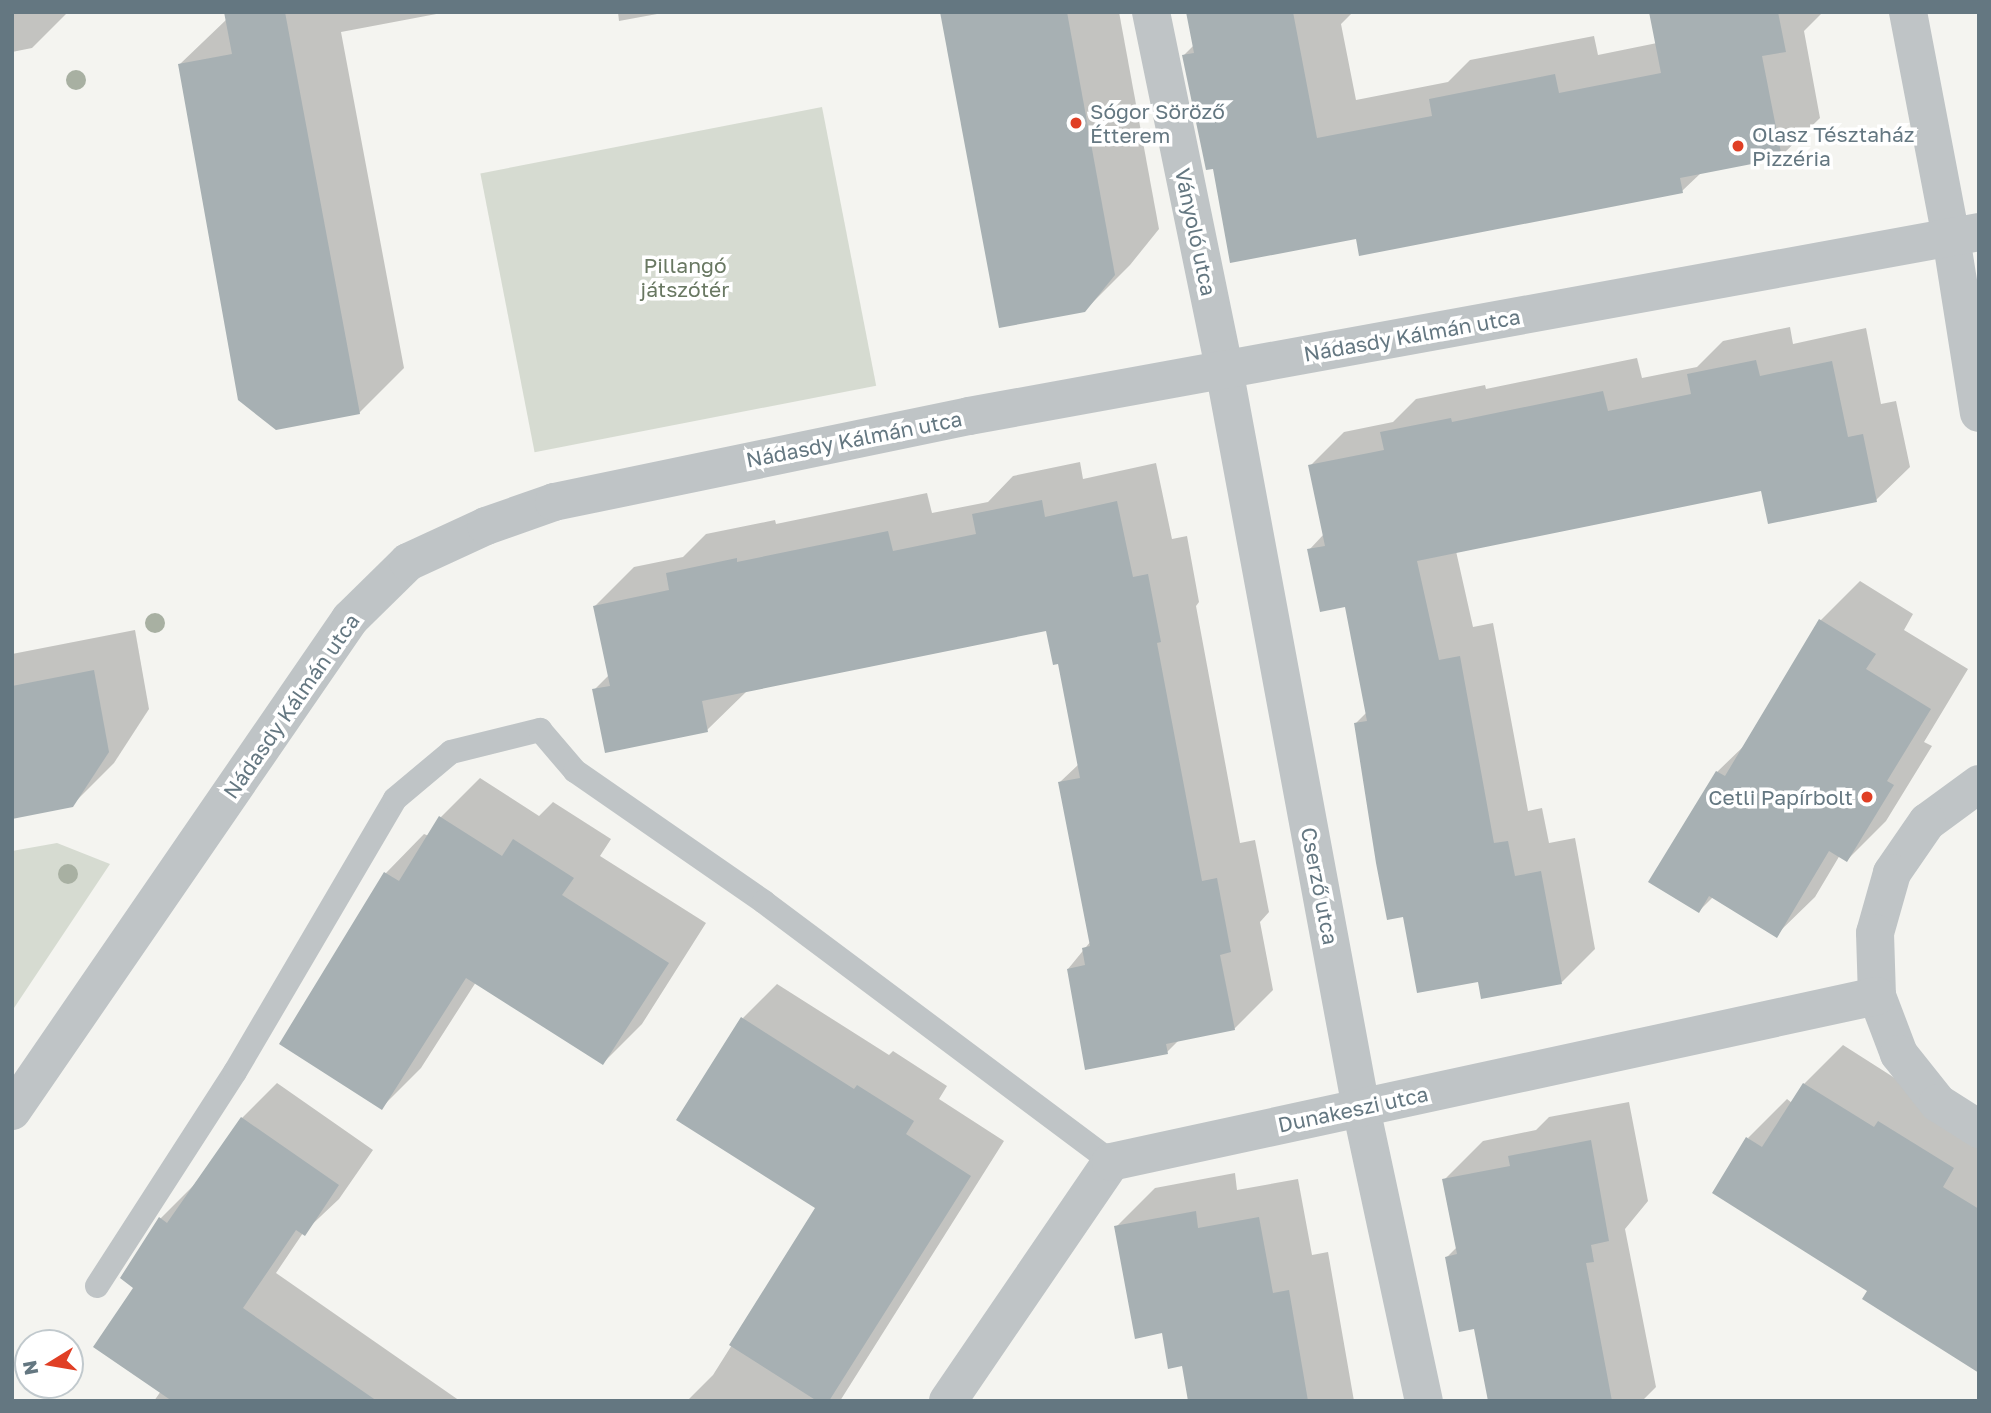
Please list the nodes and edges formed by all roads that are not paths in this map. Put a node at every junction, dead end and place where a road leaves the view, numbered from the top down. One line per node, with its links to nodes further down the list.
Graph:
1 (1151, 12): 4 (street, Ványoló utca)
2 (1908, 12): 3 (street)
3 (1965, 234): 4 (street, Nádasdy Kálmán utca); 5 (street)
4 (1224, 369): 8 (street, Cserző utca); 9 (street, Nádasdy Kálmán utca)
5 (1979, 412)
6 (1979, 784): 7 (street)
7 (1877, 996): 8 (street, Dunakeszi utca); 10 (street)
8 (1361, 1108): 11 (street, Dunakeszi utca); 14 (street, Cserző utca)
9 (12, 1111)
10 (1979, 1129)
11 (1111, 1162): 12 (lane); 13 (street)
12 (97, 1286)
13 (948, 1401)
14 (1424, 1401)

